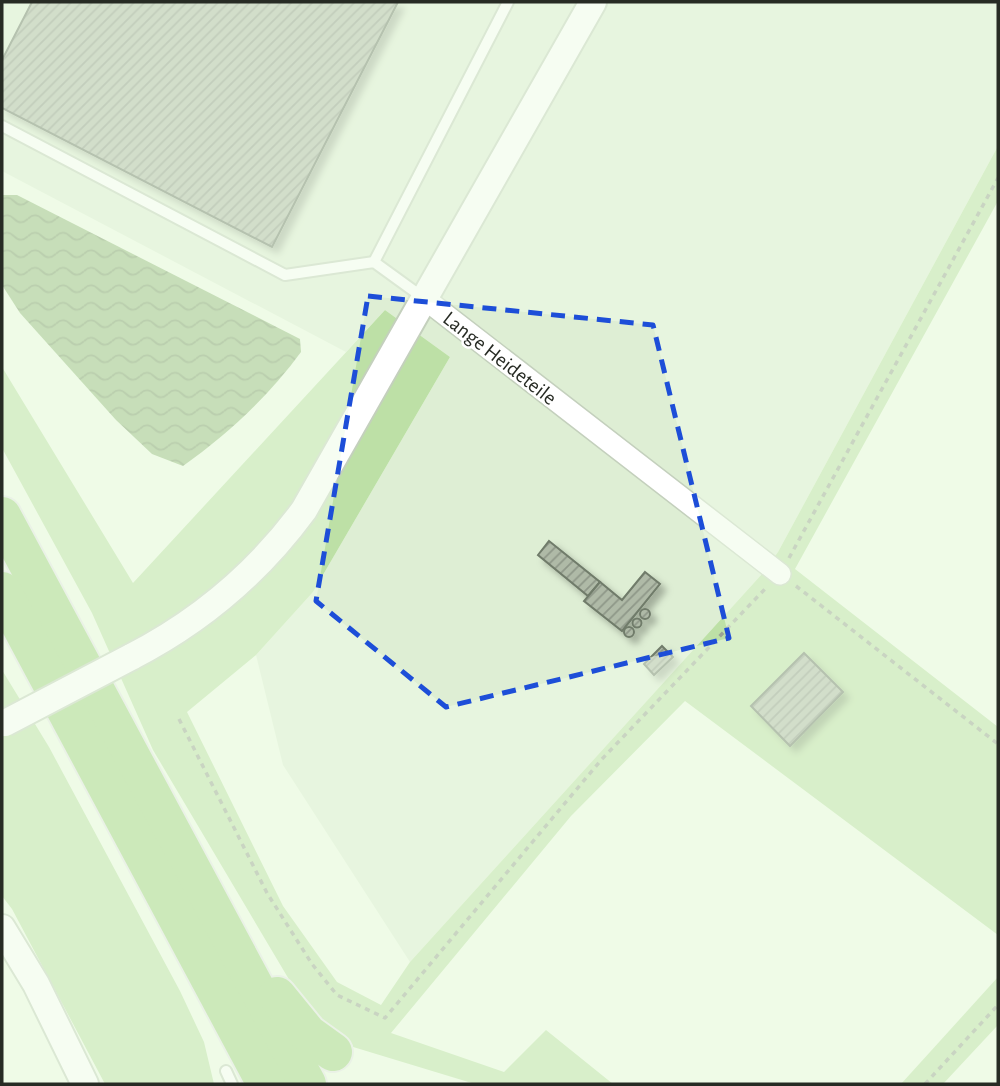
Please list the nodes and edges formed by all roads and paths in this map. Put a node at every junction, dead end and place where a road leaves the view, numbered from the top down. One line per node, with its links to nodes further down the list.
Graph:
1 (508, 2): 5 (lane)
2 (593, 2): 6 (street, Lange Heideteile)
3 (2, 126): 5 (lane)
4 (998, 178): 8 (path)
5 (374, 262): 6 (lane)
6 (425, 299): 8 (street, Lange Heideteile); 11 (street, bridge)
7 (2, 516): 13 (highway)
8 (780, 574): 10 (path); 12 (path)
9 (2, 591): 15 (highway)
10 (179, 719)
11 (3, 723)
12 (998, 744)
13 (180, 852): 17 (highway); 21 (highway)
14 (2, 928): 19 (street)
15 (200, 966): 18 (highway); 20 (highway)
16 (998, 1005): 22 (path)
17 (333, 1052)
18 (227, 1080)
19 (85, 1084)
20 (266, 1084)
21 (307, 1084)
22 (925, 1084)

